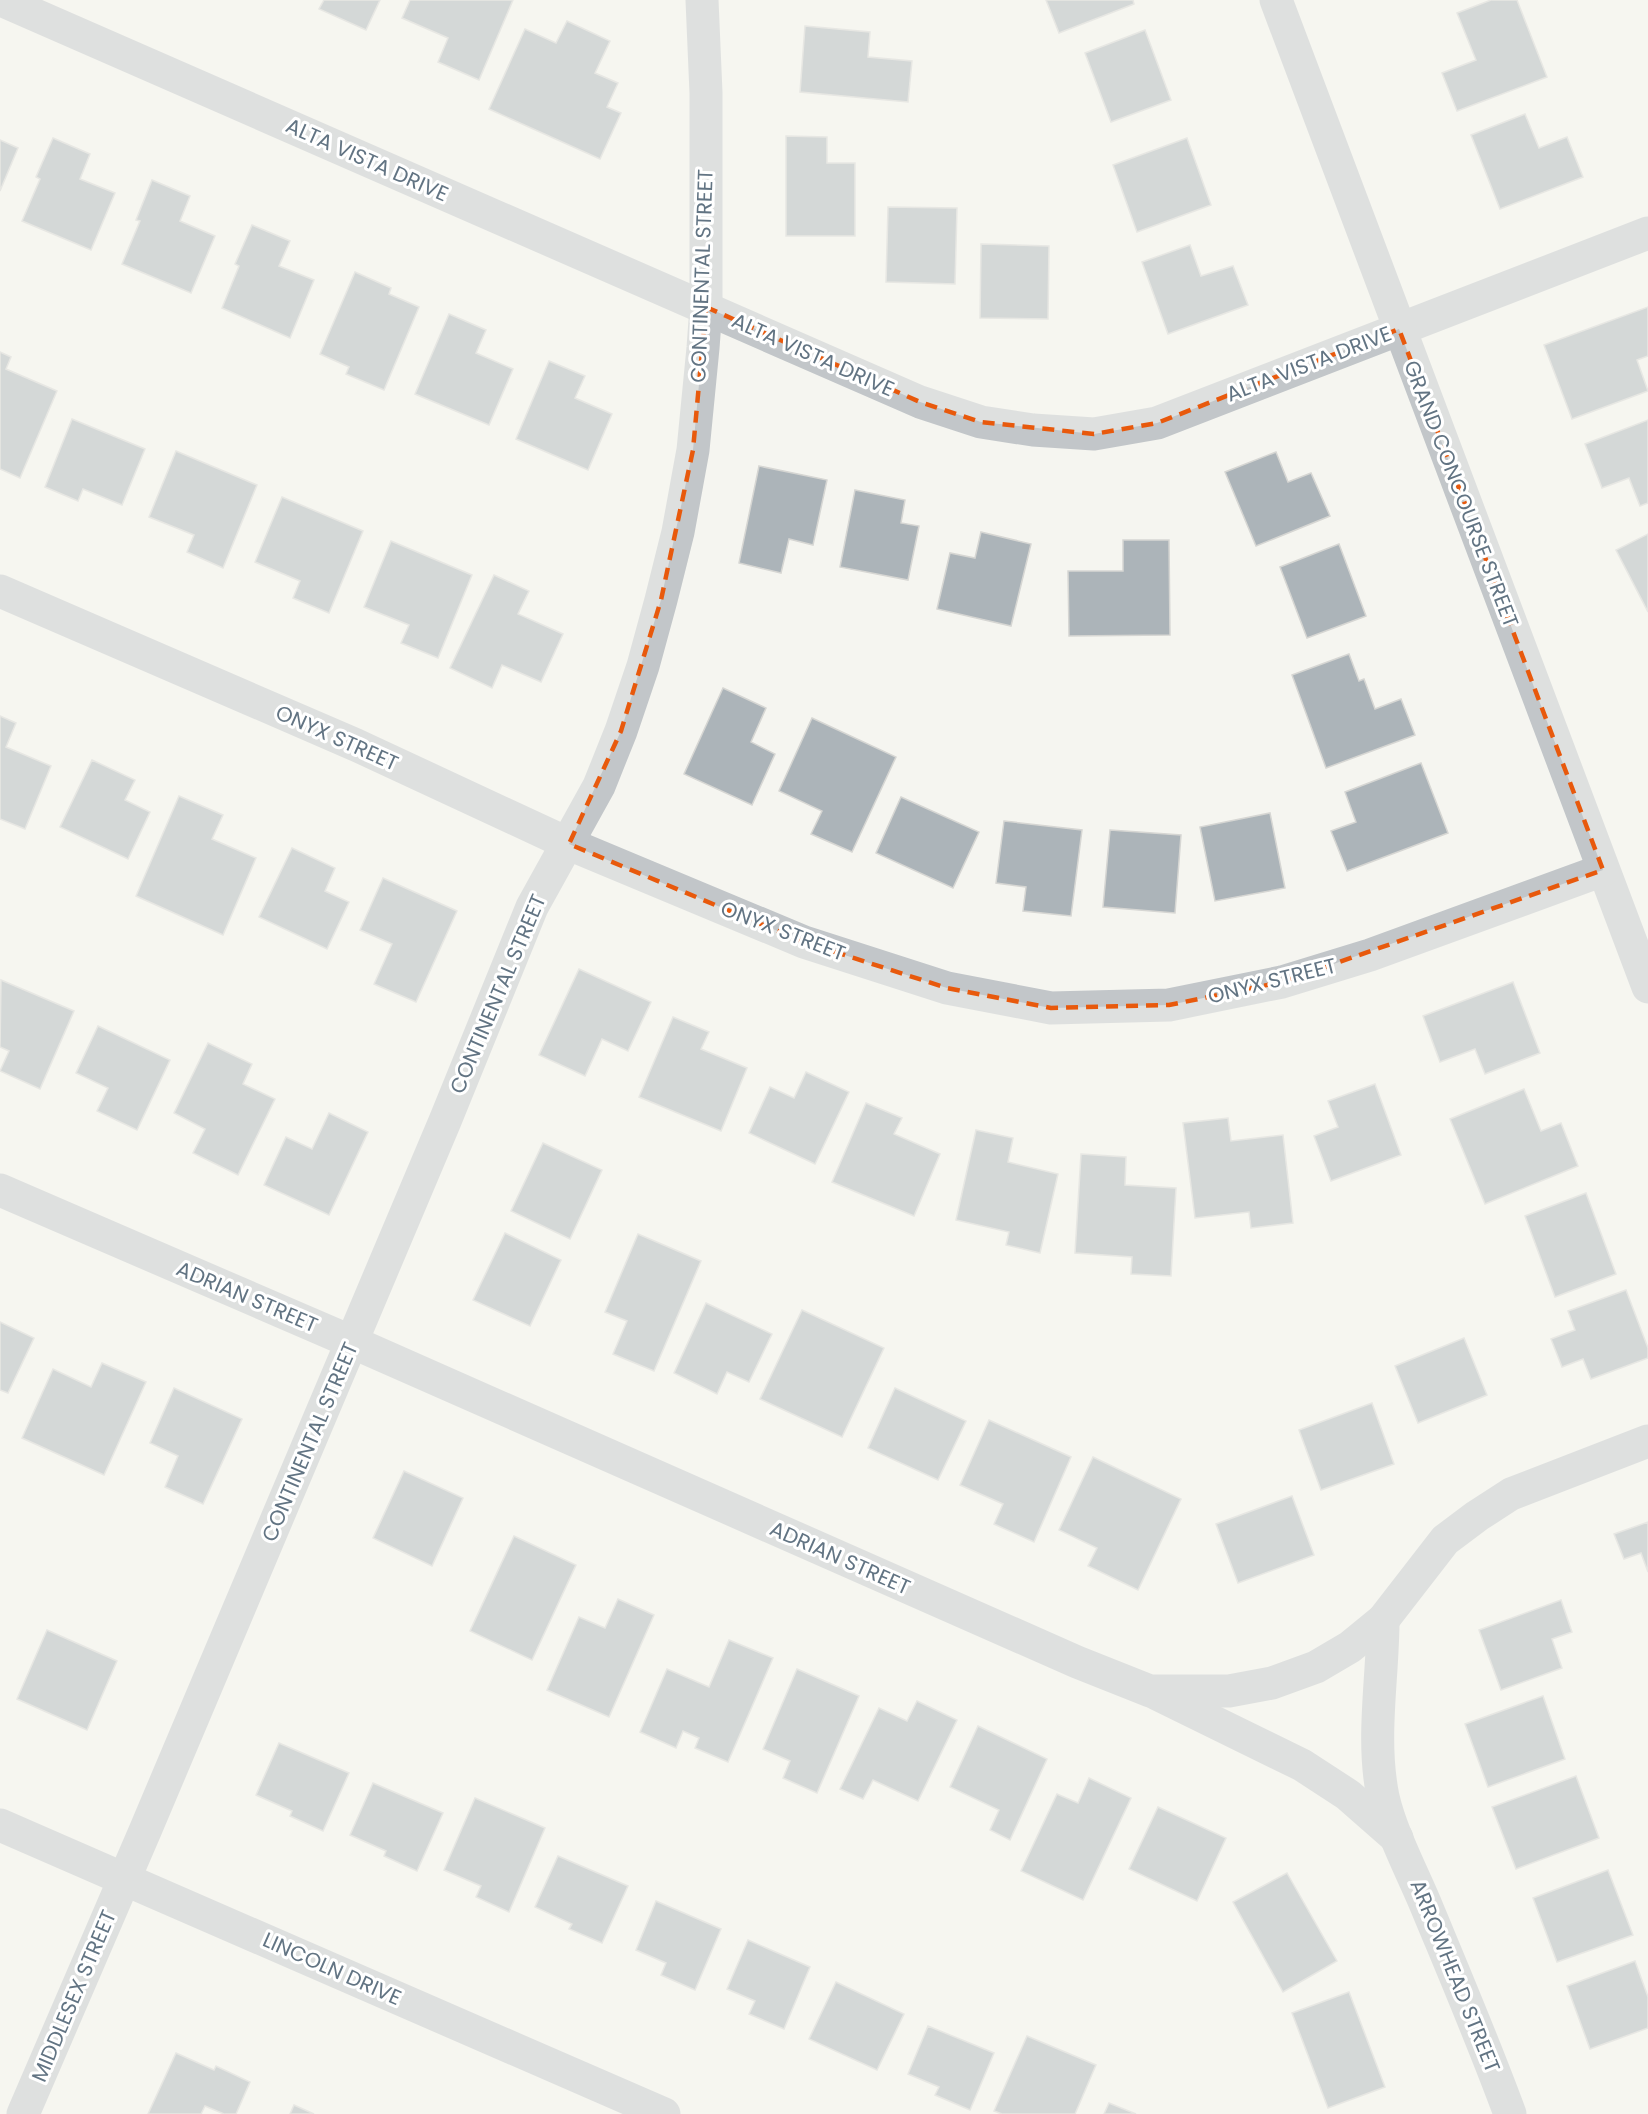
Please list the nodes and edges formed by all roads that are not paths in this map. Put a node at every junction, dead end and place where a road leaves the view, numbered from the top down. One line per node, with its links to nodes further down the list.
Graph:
1 (2, 0): 5 (street, ALTA VISTA DRIVE)
2 (702, 0): 5 (street, CONTINENTAL STREET)
3 (1276, 0): 6 (street, GRAND CONCOURSE STREET)
4 (1648, 233): 6 (street, ALTA VISTA DRIVE)
5 (706, 307): 6 (street, ALTA VISTA DRIVE); 8 (street, CONTINENTAL STREET)
6 (1399, 329): 9 (street, GRAND CONCOURSE STREET)
7 (0, 591): 8 (street, ONYX STREET)
8 (569, 844): 9 (street, ONYX STREET); 12 (street, CONTINENTAL STREET)
9 (1603, 870): 10 (street, GRAND CONCOURSE STREET)
10 (1648, 987)
11 (0, 1190): 12 (street, ADRIAN STREET)
12 (352, 1342): 15 (street, ADRIAN STREET); 18 (street, CONTINENTAL STREET)
13 (1648, 1441): 14 (street, ADRIAN STREET)
14 (1383, 1620): 15 (street, ADRIAN STREET); 17 (street, ARROWHEAD STREET)
15 (1150, 1691): 17 (street, ARROWHEAD STREET)
16 (0, 1825): 18 (street, LINCOLN DRIVE)
17 (1398, 1839): 21 (street, ARROWHEAD STREET)
18 (125, 1878): 19 (street, MIDDLESEX STREET); 20 (street, LINCOLN DRIVE)
19 (23, 2114)
20 (664, 2114)
21 (1510, 2114)

